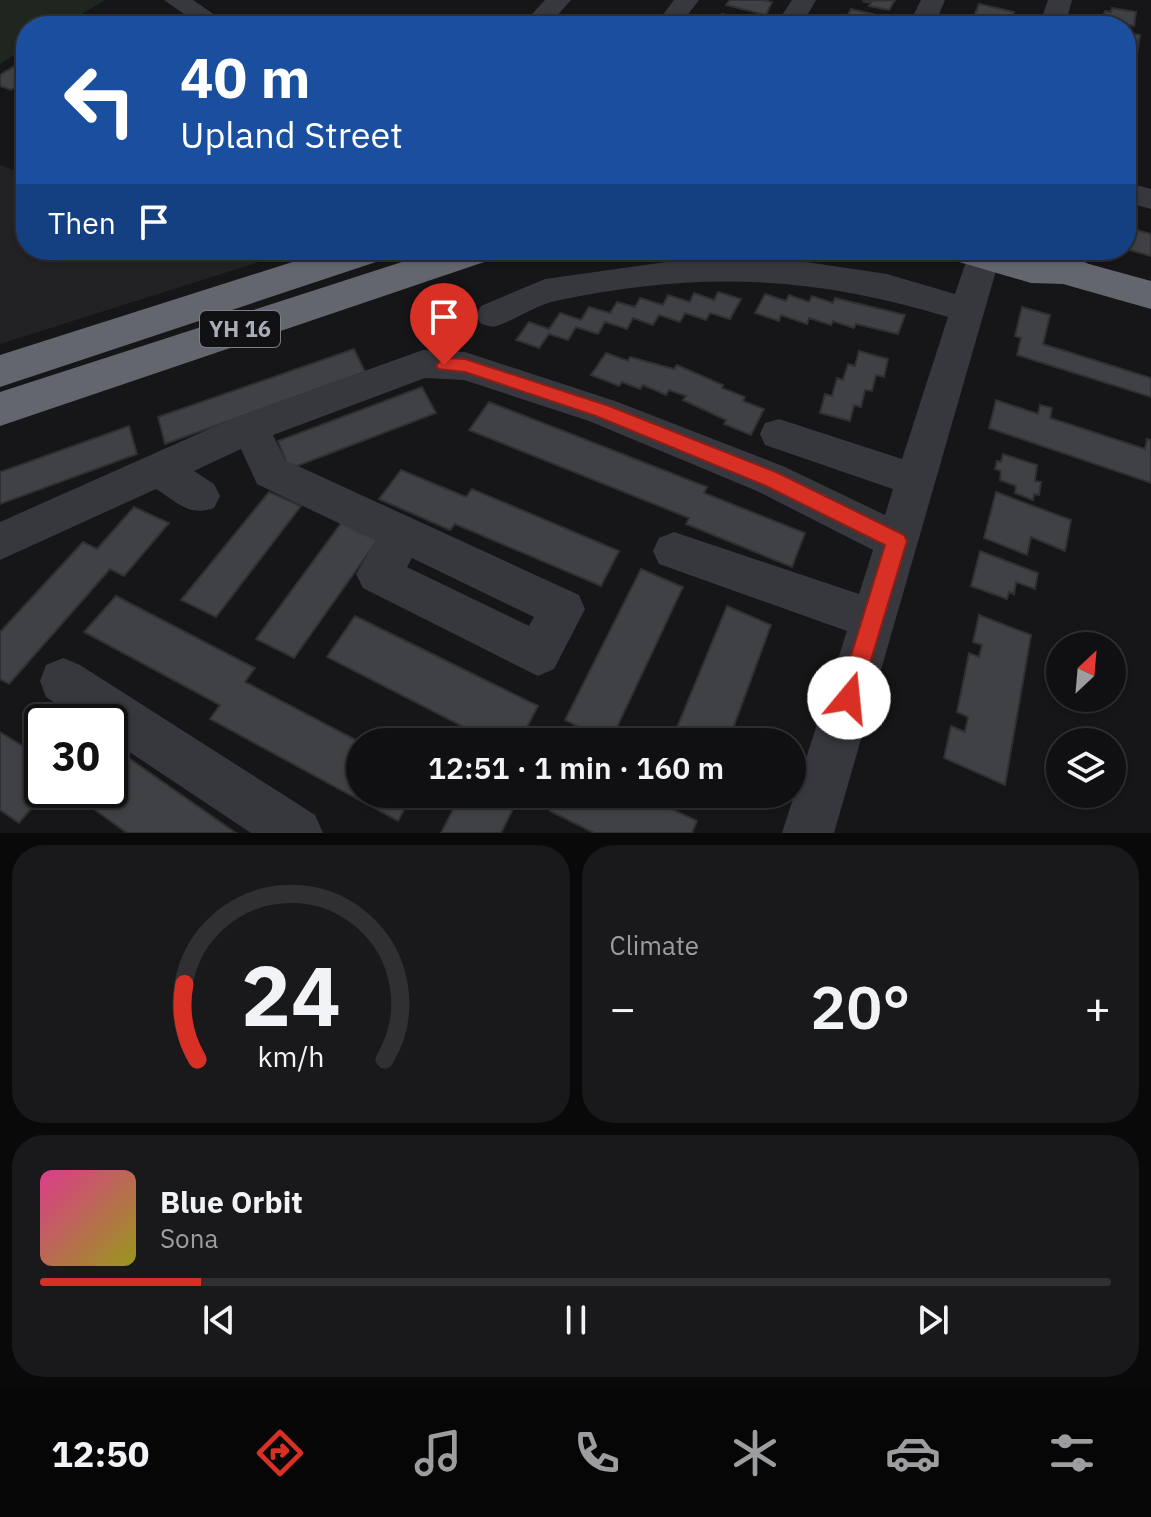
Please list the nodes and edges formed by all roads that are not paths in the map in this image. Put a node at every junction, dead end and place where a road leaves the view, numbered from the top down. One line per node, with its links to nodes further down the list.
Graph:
1 (176, 0): 4 (street)
2 (559, 0): 5 (street)
3 (687, 0): 6 (street)
4 (202, 16)
5 (544, 16)
6 (674, 16)
7 (341, 260): 16 (highway, YH 16)
8 (450, 260): 17 (highway, YH 16)
9 (976, 260): 14 (street)
10 (1001, 260): 12 (highway)
11 (1047, 260): 12 (highway)
12 (1076, 274): 13 (highway)
13 (1151, 295)
14 (967, 310): 15 (street); 21 (street)
15 (493, 315)
16 (0, 371)
17 (0, 409)
18 (250, 428): 20 (street); 23 (street); 24 (street)
19 (779, 434): 21 (street)
20 (159, 470): 22 (street); 25 (street)
21 (915, 480): 24 (street)
22 (200, 496)
23 (405, 534)
24 (897, 541): 27 (street)
25 (0, 542)
26 (674, 551): 27 (street)
27 (873, 619): 30 (street)
28 (63, 681): 29 (street)
29 (297, 833)
30 (808, 833)

